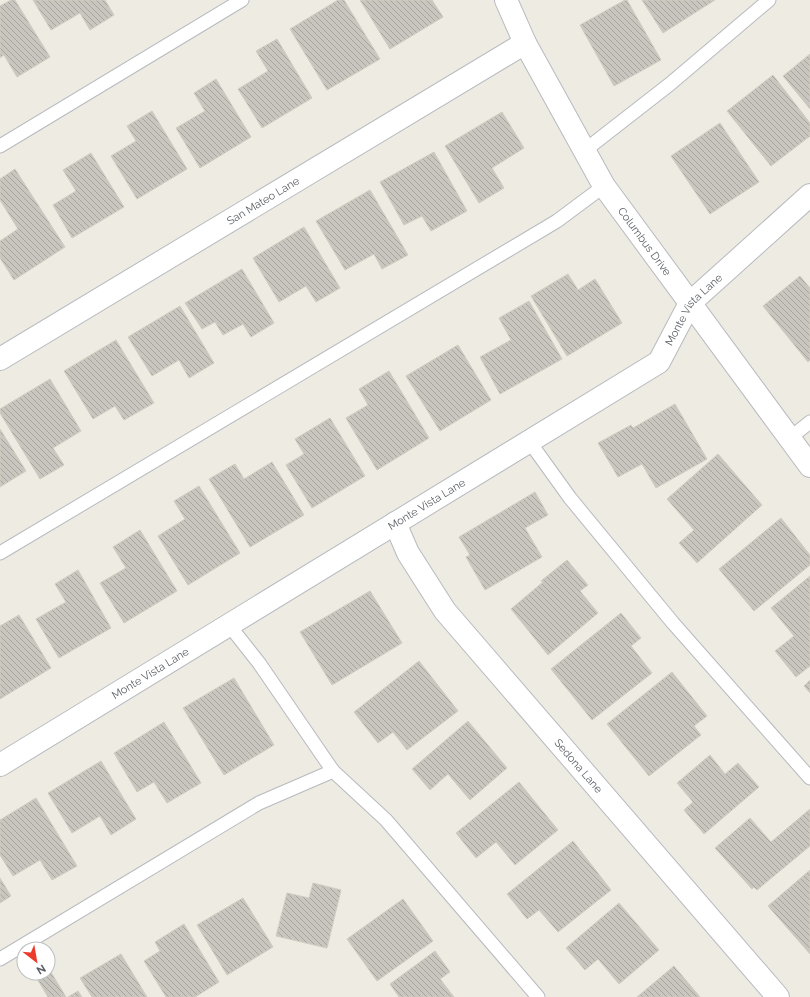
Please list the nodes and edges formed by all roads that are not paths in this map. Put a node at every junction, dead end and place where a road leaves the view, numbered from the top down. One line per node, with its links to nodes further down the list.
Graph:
1 (242, 0): 5 (lane)
2 (506, 0): 4 (street, Columbus Drive)
3 (769, 0): 6 (lane)
4 (525, 43): 6 (street, Columbus Drive); 10 (street, San Mateo Lane)
5 (0, 146)
6 (584, 151): 7 (street, Columbus Drive)
7 (604, 186): 9 (street, Columbus Drive); 16 (lane)
8 (810, 195): 9 (street, Monte Vista Lane)
9 (690, 303): 12 (street, Columbus Drive); 13 (street, Monte Vista Lane)
10 (0, 359)
11 (810, 422): 12 (lane)
12 (790, 438): 14 (street, Columbus Drive)
13 (529, 441): 15 (street, Monte Vista Lane); 20 (lane)
14 (810, 466)
15 (395, 523): 17 (street, Monte Vista Lane); 23 (street, Sedona Lane)
16 (0, 553)
17 (229, 625): 18 (street, Monte Vista Lane); 19 (lane)
18 (0, 766)
19 (333, 771): 21 (lane); 22 (lane)
20 (810, 778)
21 (0, 959)
22 (538, 997)
23 (778, 997)

